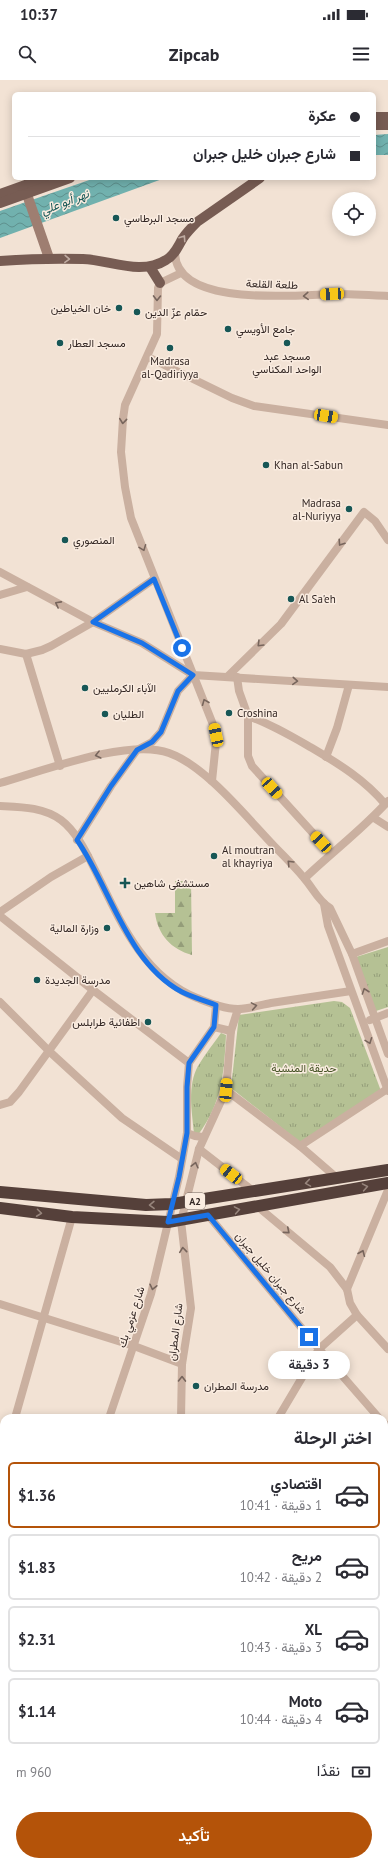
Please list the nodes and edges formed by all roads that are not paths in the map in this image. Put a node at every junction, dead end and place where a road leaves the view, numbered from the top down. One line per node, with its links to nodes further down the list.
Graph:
1 (376, 117): 2 (main road)
2 (388, 117)
3 (376, 125): 4 (main road)
4 (388, 125)
5 (42, 180): 8 (main road)
6 (64, 180): 8 (main road)
7 (257, 180): 11 (main road, one-way to 7)
8 (26, 193): 9 (main road); 10 (main road); 12 (street)
9 (0, 194)
10 (0, 203)
11 (175, 253): 14 (main road); 15 (street)
12 (49, 258): 13 (main road); 14 (main road, one-way to 14)
13 (0, 261)
14 (150, 267): 16 (main road)
15 (181, 273): 16 (street); 17 (street, طلعة القلعة, one-way to 15)
16 (160, 283): 18 (street, one-way to 18)
17 (388, 296)
18 (148, 356): 19 (street); 22 (street, one-way to 22)
19 (388, 425)
20 (388, 540): 29 (street, one-way to 29)
21 (0, 572): 23 (street)
22 (154, 579): 25 (street); 28 (street)
23 (27, 587): 24 (street); 25 (street, one-way to 23)
24 (0, 595)
25 (93, 622): 27 (street); 28 (street)
26 (0, 649): 27 (street)
27 (26, 654): 35 (street)
28 (193, 675): 29 (street); 33 (street); 36 (street, one-way to 28)
29 (232, 677): 30 (street, one-way to 30); 32 (street)
30 (349, 685): 31 (street); 34 (street)
31 (388, 687)
32 (248, 716): 34 (street); 43 (street)
33 (137, 750): 35 (street, one-way to 35); 36 (street); 42 (street)
34 (326, 757): 38 (street)
35 (60, 766): 37 (street)
36 (212, 781): 45 (street, one-way to 36)
37 (0, 783)
38 (387, 803): 40 (street)
39 (0, 806): 42 (street)
40 (374, 818): 41 (street); 43 (street)
41 (388, 827)
42 (77, 840): 44 (street)
43 (331, 853): 45 (street)
44 (88, 856): 47 (street); 54 (street)
45 (304, 878): 46 (street)
46 (324, 904): 50 (street); 52 (street)
47 (0, 912)
48 (0, 916): 51 (street)
49 (388, 941): 50 (street)
50 (352, 954): 57 (street, one-way to 50)
51 (93, 990): 61 (street); 63 (street)
52 (351, 991): 55 (street, one-way to 52); 58 (street)
53 (0, 1002): 61 (street)
54 (216, 1005): 55 (street); 59 (street)
55 (238, 1009): 60 (street)
56 (388, 1013): 57 (street)
57 (374, 1018): 58 (street); 62 (street)
58 (362, 1023): 65 (street, one-way to 65)
59 (214, 1027): 60 (street); 63 (street)
60 (231, 1031): 64 (street)
61 (50, 1052): 66 (street); 71 (street)
62 (388, 1054)
63 (189, 1063): 67 (street, شارع عزمي بك)
64 (226, 1090): 68 (street, شارع المطران); 69 (street)
65 (387, 1090): 69 (street)
66 (0, 1105)
67 (187, 1133): 68 (street); 71 (street, شارع عزمي بك)
68 (203, 1136): 70 (street, شارع المطران)
69 (300, 1146): 73 (street)
70 (199, 1149): 76 (street); 78 (street, شارع المطران, one-way to 70)
71 (182, 1159): 79 (street, شارع عزمي بك)
72 (388, 1170): 73 (highway, A2)
73 (337, 1178): 76 (highway, A2, one-way to 76)
74 (388, 1183): 80 (highway, A2, one-way to 74)
75 (388, 1190): 86 (street, one-way to 75)
76 (253, 1191): 78 (highway, A2)
77 (0, 1192): 79 (highway, A2, one-way to 77)
78 (187, 1203): 79 (highway, A2); 84 (street, شارع المطران)
79 (172, 1204): 85 (street, شارع عزمي بك)
80 (257, 1206): 82 (highway, A2, one-way to 80); 86 (street, one-way to 86)
81 (0, 1208): 83 (highway, A2, one-way to 83)
82 (208, 1215): 84 (highway, A2); 91 (street, شارع جبران خليل جبران)
83 (72, 1217): 85 (highway, A2); 89 (street)
84 (181, 1221): 85 (highway, A2); 93 (street, شارع المطران, one-way to 84)
85 (168, 1222): 90 (street, شارع عزمي بك, one-way to 90)
86 (347, 1289): 88 (street)
87 (0, 1304): 89 (street)
88 (357, 1315): 91 (street); 92 (street)
89 (42, 1318): 90 (street); 94 (street)
90 (134, 1346): 93 (street); 95 (street, شارع عزمي بك)
91 (319, 1349): 97 (street); 98 (street, شارع جبران خليل جبران)
92 (388, 1349)
93 (182, 1364): 96 (street, شارع المطران, one-way to 93)
94 (16, 1414)
95 (110, 1414)
96 (181, 1414)
97 (280, 1414)
98 (376, 1414)

